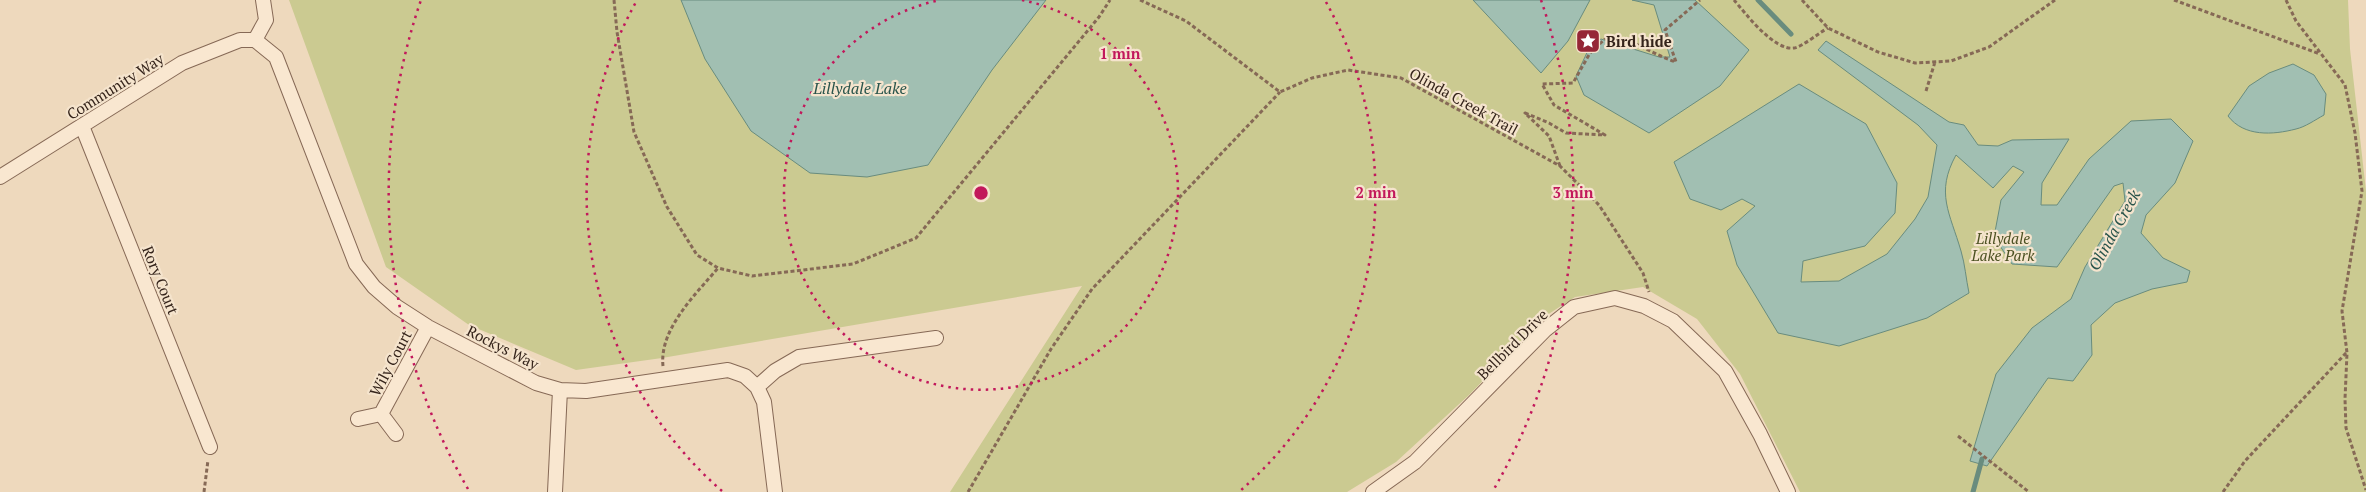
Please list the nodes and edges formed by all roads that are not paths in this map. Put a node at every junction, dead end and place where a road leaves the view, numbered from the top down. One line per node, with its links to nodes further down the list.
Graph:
1 (263, 0): 2 (street)
2 (255, 40): 3 (street, Community Way); 5 (street, Rockys Way)
3 (82, 126): 4 (street, Community Way); 12 (street, Rory Court)
4 (0, 177)
5 (428, 327): 8 (street, Rockys Way); 9 (street, Wily Court)
6 (936, 338): 7 (street)
7 (757, 387): 8 (street, Rockys Way); 15 (street)
8 (560, 390): 14 (street)
9 (381, 414): 10 (street); 11 (street)
10 (358, 419)
11 (396, 434)
12 (210, 447)
13 (1379, 491): 16 (street, Bellbird Drive)
14 (555, 492)
15 (775, 492)
16 (1788, 492)

